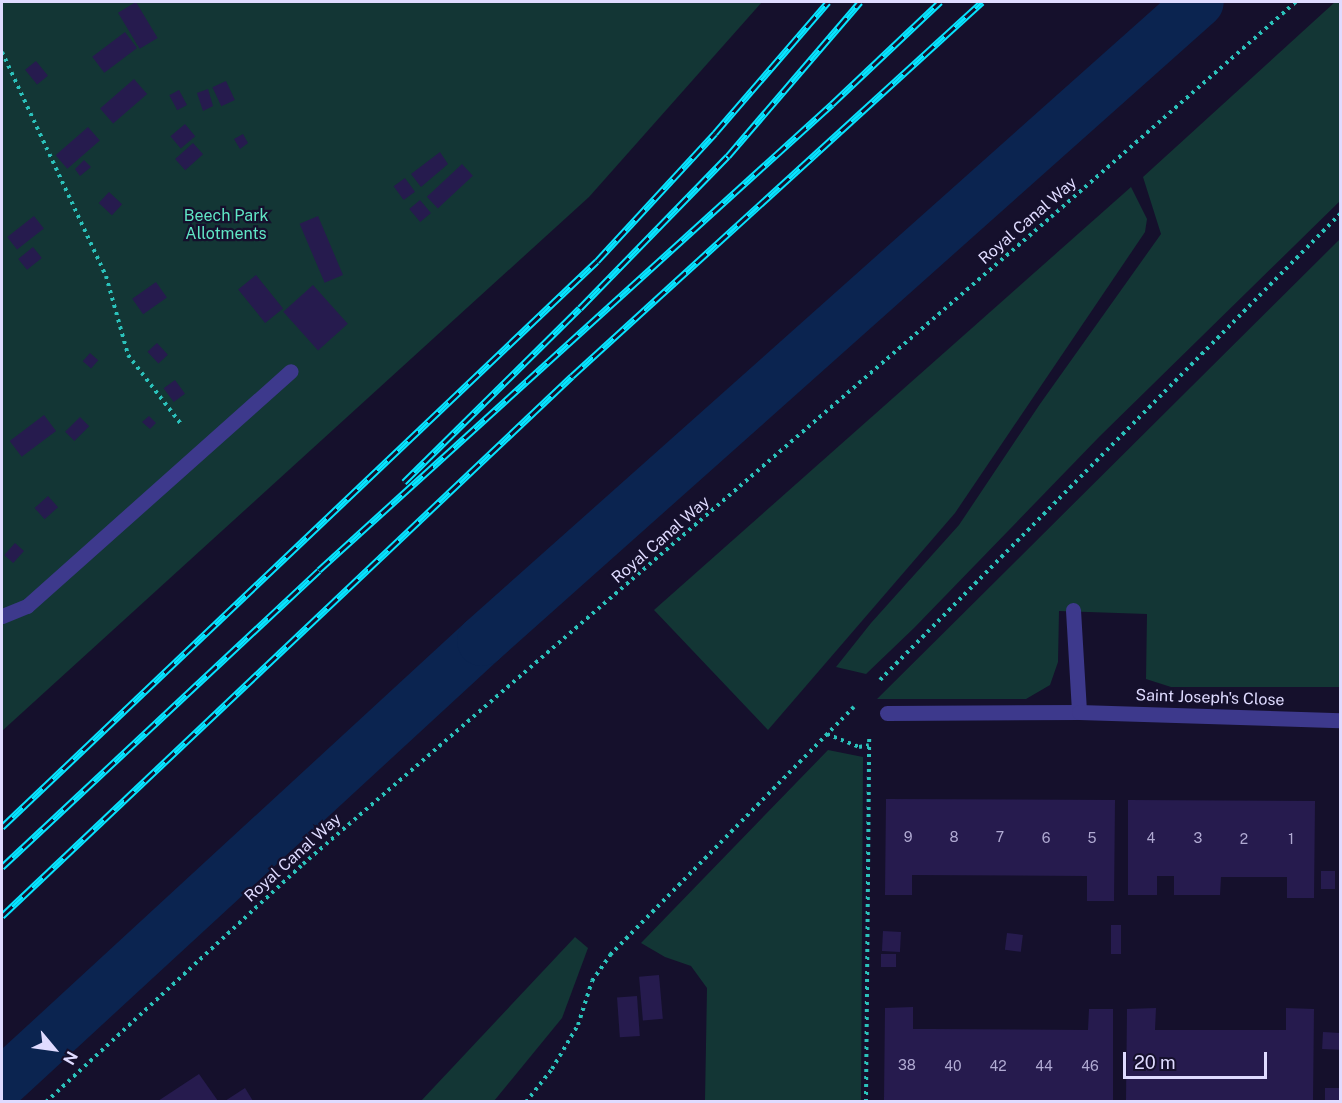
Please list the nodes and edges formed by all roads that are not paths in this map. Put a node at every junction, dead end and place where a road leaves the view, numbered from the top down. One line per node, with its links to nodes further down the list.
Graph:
1 (291, 371): 3 (street)
2 (1073, 610): 4 (street)
3 (2, 616)
4 (1079, 712): 5 (street, Saint Joseph's Close); 6 (street, Saint Joseph's Close)
5 (887, 713)
6 (1341, 720)

